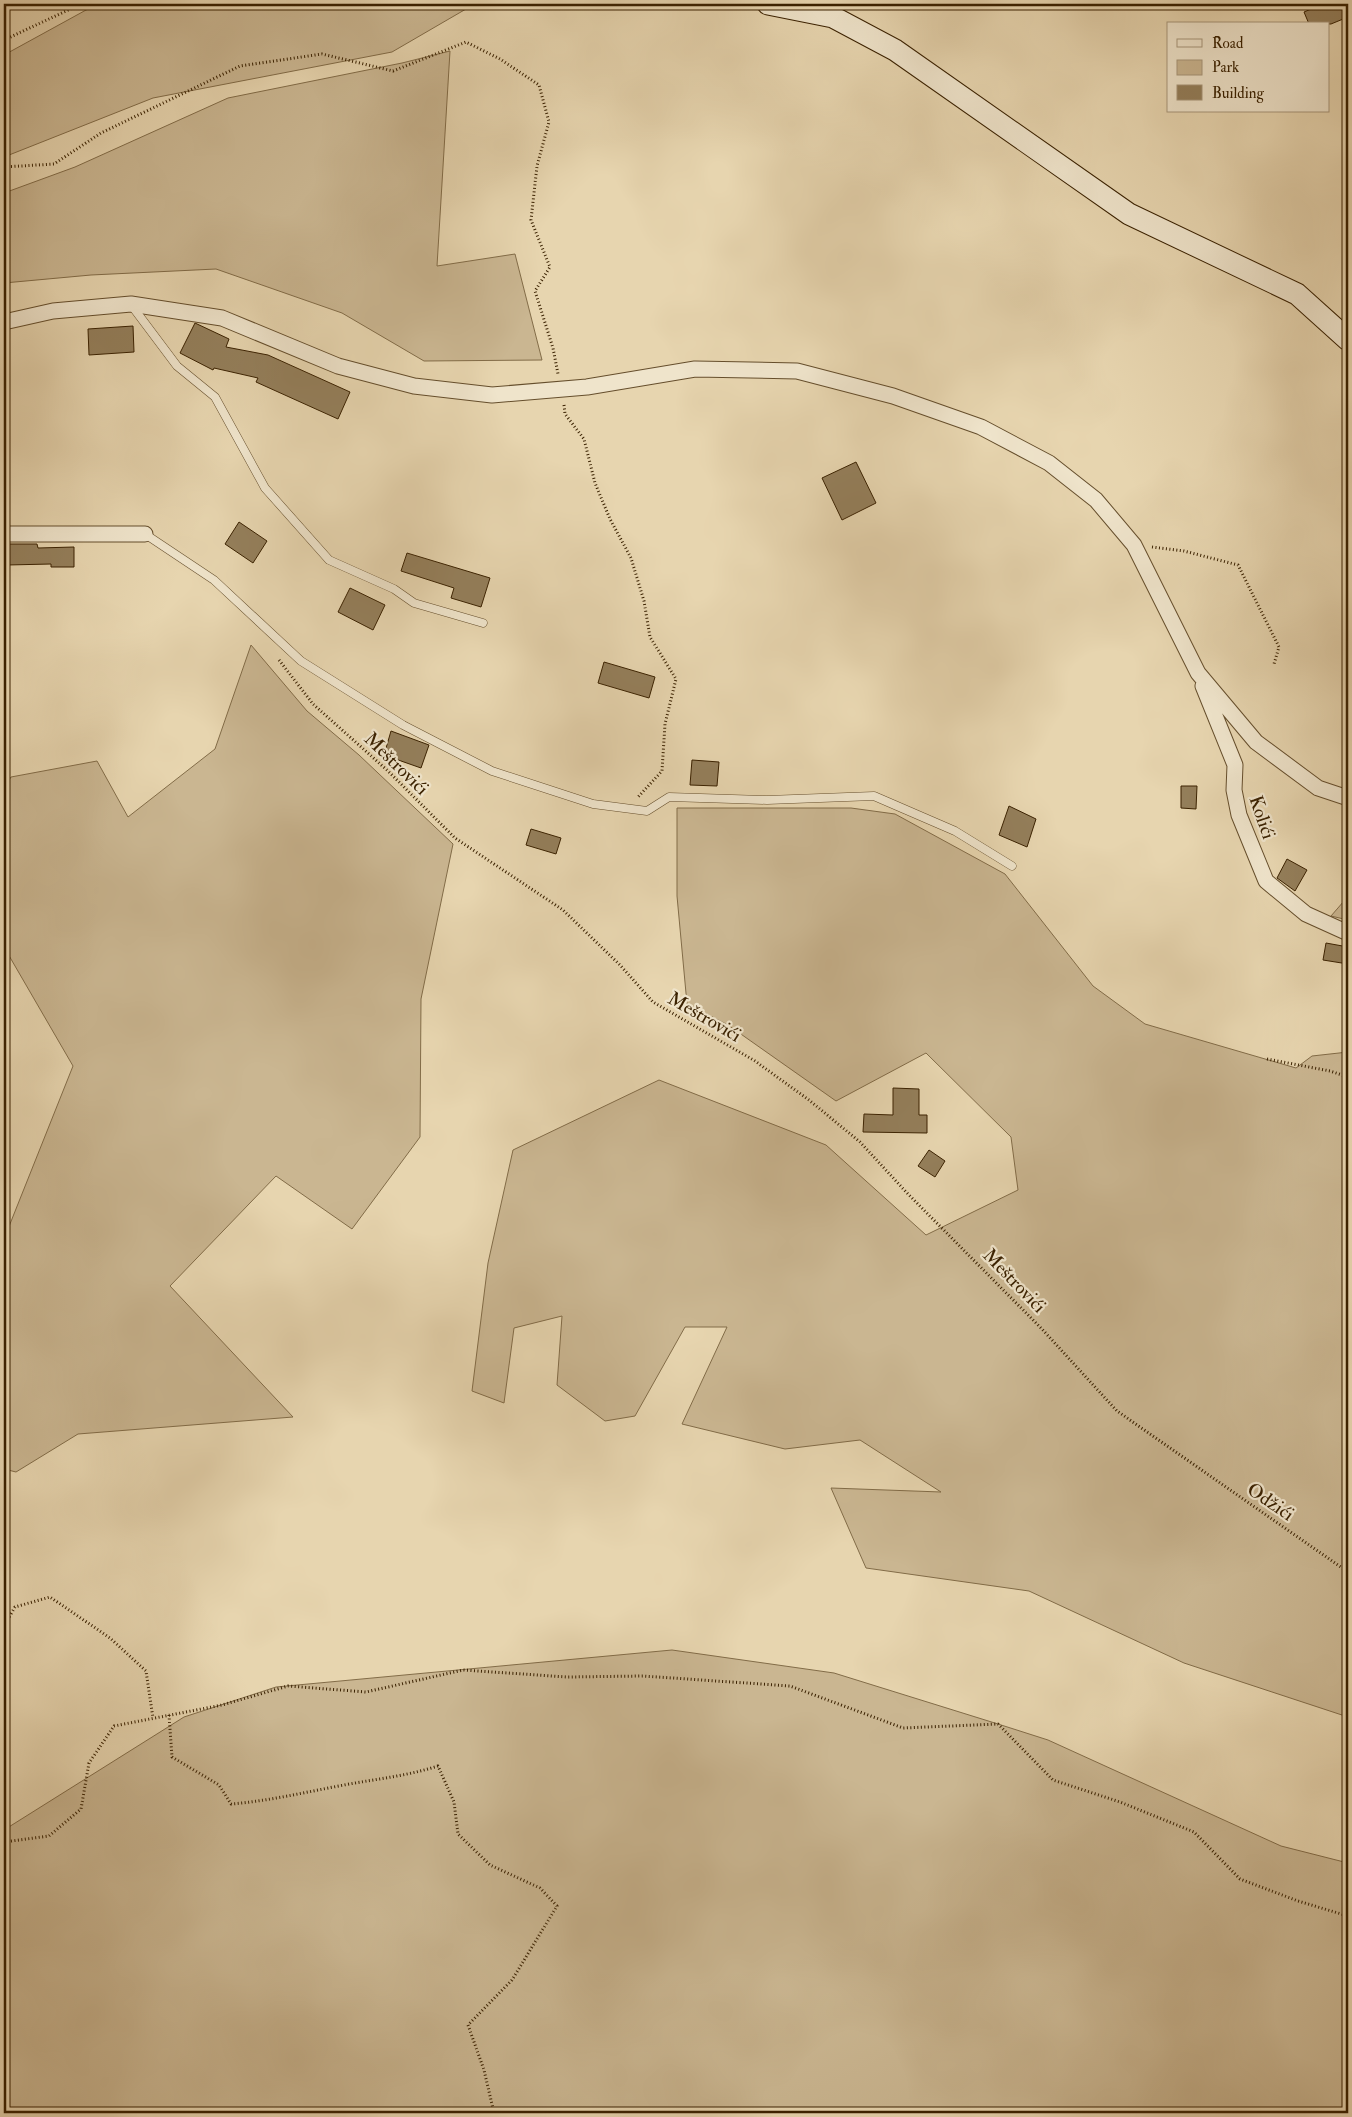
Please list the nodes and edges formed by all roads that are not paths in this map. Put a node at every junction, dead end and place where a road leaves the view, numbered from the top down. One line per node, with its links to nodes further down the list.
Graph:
1 (768, 4): 4 (street)
2 (131, 304): 3 (street); 7 (lane); 8 (street)
3 (4, 322)
4 (1348, 340)
5 (4, 534): 6 (street)
6 (145, 534): 10 (lane)
7 (483, 623)
8 (1198, 673): 9 (street); 11 (street, Kolići)
9 (1348, 798)
10 (1012, 866)
11 (1348, 933)

